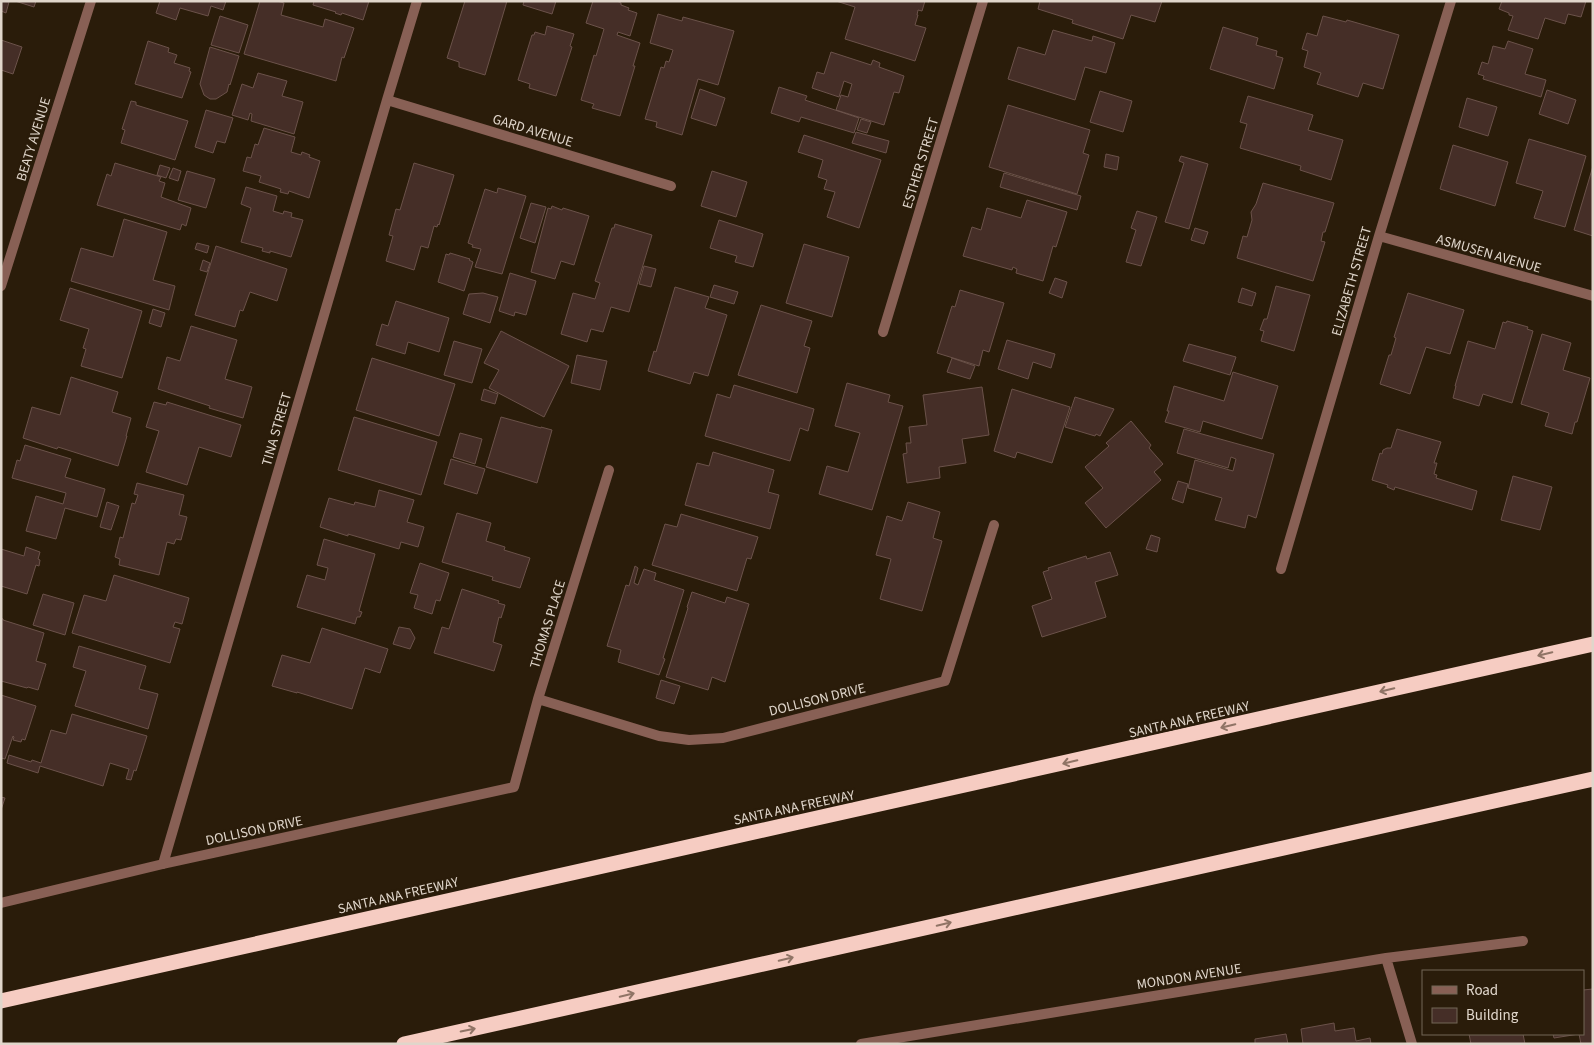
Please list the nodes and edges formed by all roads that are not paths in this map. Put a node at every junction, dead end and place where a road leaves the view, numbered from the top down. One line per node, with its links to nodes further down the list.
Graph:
1 (91, 1): 8 (street, BEATY AVENUE)
2 (417, 1): 5 (street, TINA STREET)
3 (983, 1): 11 (street, ESTHER STREET)
4 (1452, 1): 7 (street, ELIZABETH STREET)
5 (386, 100): 6 (street, GARD AVENUE); 19 (street, TINA STREET)
6 (671, 186)
7 (1379, 236): 10 (street, ASMUSEN AVENUE); 14 (street, ELIZABETH STREET)
8 (5, 261): 9 (street, BEATY AVENUE)
9 (1, 286)
10 (1593, 296)
11 (883, 332)
12 (609, 470): 16 (street, THOMAS PLACE)
13 (994, 525): 16 (street, DOLLISON DRIVE)
14 (1281, 569)
15 (1593, 644): 23 (highway, SANTA ANA FREEWAY, one-way to 23)
16 (538, 699): 18 (street, THOMAS PLACE)
17 (1593, 779): 24 (highway, one-way to 17)
18 (514, 787): 19 (street, DOLLISON DRIVE)
19 (163, 864): 20 (street, DOLLISON DRIVE)
20 (1, 903)
21 (1523, 941): 22 (street, MONDON AVENUE)
22 (1386, 958): 25 (street, MONDON AVENUE); 26 (street)
23 (1, 1002)
24 (404, 1044)
25 (860, 1044)
26 (1412, 1044)

